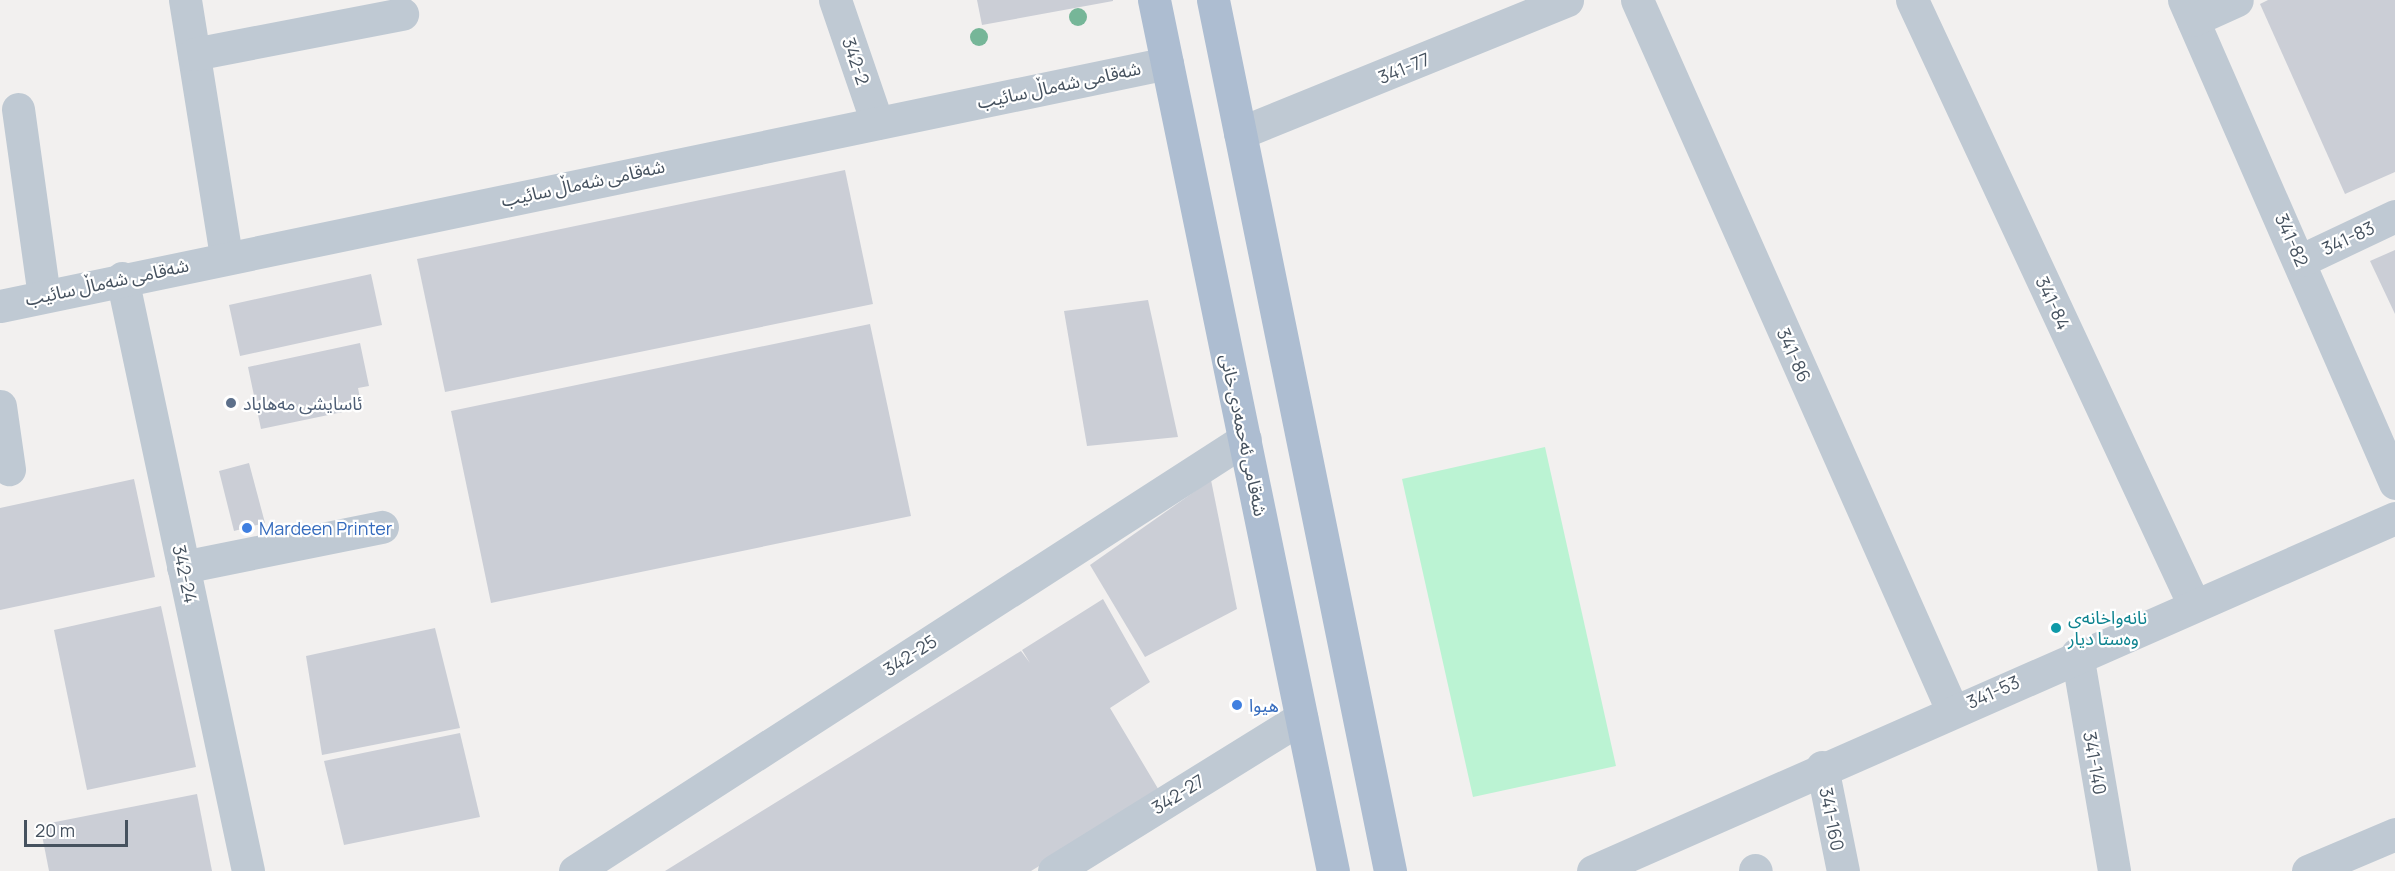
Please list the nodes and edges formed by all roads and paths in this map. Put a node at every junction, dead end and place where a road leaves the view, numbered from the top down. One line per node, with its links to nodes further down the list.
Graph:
1 (185, 0): 11 (street)
2 (835, 0): 14 (street, 342-2)
3 (1154, 0): 12 (main road, شەقامی ئەحمەدی خانی)
4 (1213, 0): 15 (main road)
5 (1567, 0): 15 (street, 341-77)
6 (1637, 0): 31 (street, 341-86)
7 (1912, 0): 29 (street, 341-84)
8 (2237, 0): 9 (street)
9 (2188, 10): 18 (street, 341-82)
10 (402, 14): 11 (street)
11 (194, 54): 17 (street)
12 (1167, 63): 14 (street, شەقامی شەماڵ سائیب); 23 (main road, شەقامی ئەحمەدی خانی)
13 (18, 109): 20 (street)
14 (877, 123): 17 (street, شەقامی شەماڵ سائیب)
15 (1240, 133): 39 (main road)
16 (2395, 216): 18 (street, 341-83)
17 (225, 257): 19 (street, شەقامی شەماڵ سائیب)
18 (2302, 260): 25 (street, 341-82)
19 (122, 278): 20 (street, شەقامی شەماڵ سائیب); 28 (street, 342-24)
20 (44, 296): 21 (street, شەقامی شەماڵ سائیب)
21 (0, 306)
22 (0, 406): 24 (street)
23 (1245, 439): 32 (main road, شەقامی ئەحمەدی خانی); 36 (street, 342-25)
24 (9, 469)
25 (2395, 483)
26 (2395, 518): 29 (street, 341-53)
27 (382, 527): 28 (street)
28 (183, 567): 35 (street, 342-24)
29 (2194, 605): 30 (street, 341-53)
30 (2077, 654): 31 (street, 341-53); 42 (street, 341-140)
31 (1952, 710): 33 (street, 341-53)
32 (1301, 718): 37 (street, 342-27); 38 (main road, شەقامی ئەحمەدی خانی)
33 (1822, 767): 40 (street, 341-53); 41 (street, 341-160)
34 (2395, 834): 43 (street)
35 (248, 871)
36 (575, 871)
37 (1054, 871)
38 (1334, 871)
39 (1390, 871)
40 (1593, 871)
41 (1843, 871)
42 (2114, 871)
43 (2308, 871)

